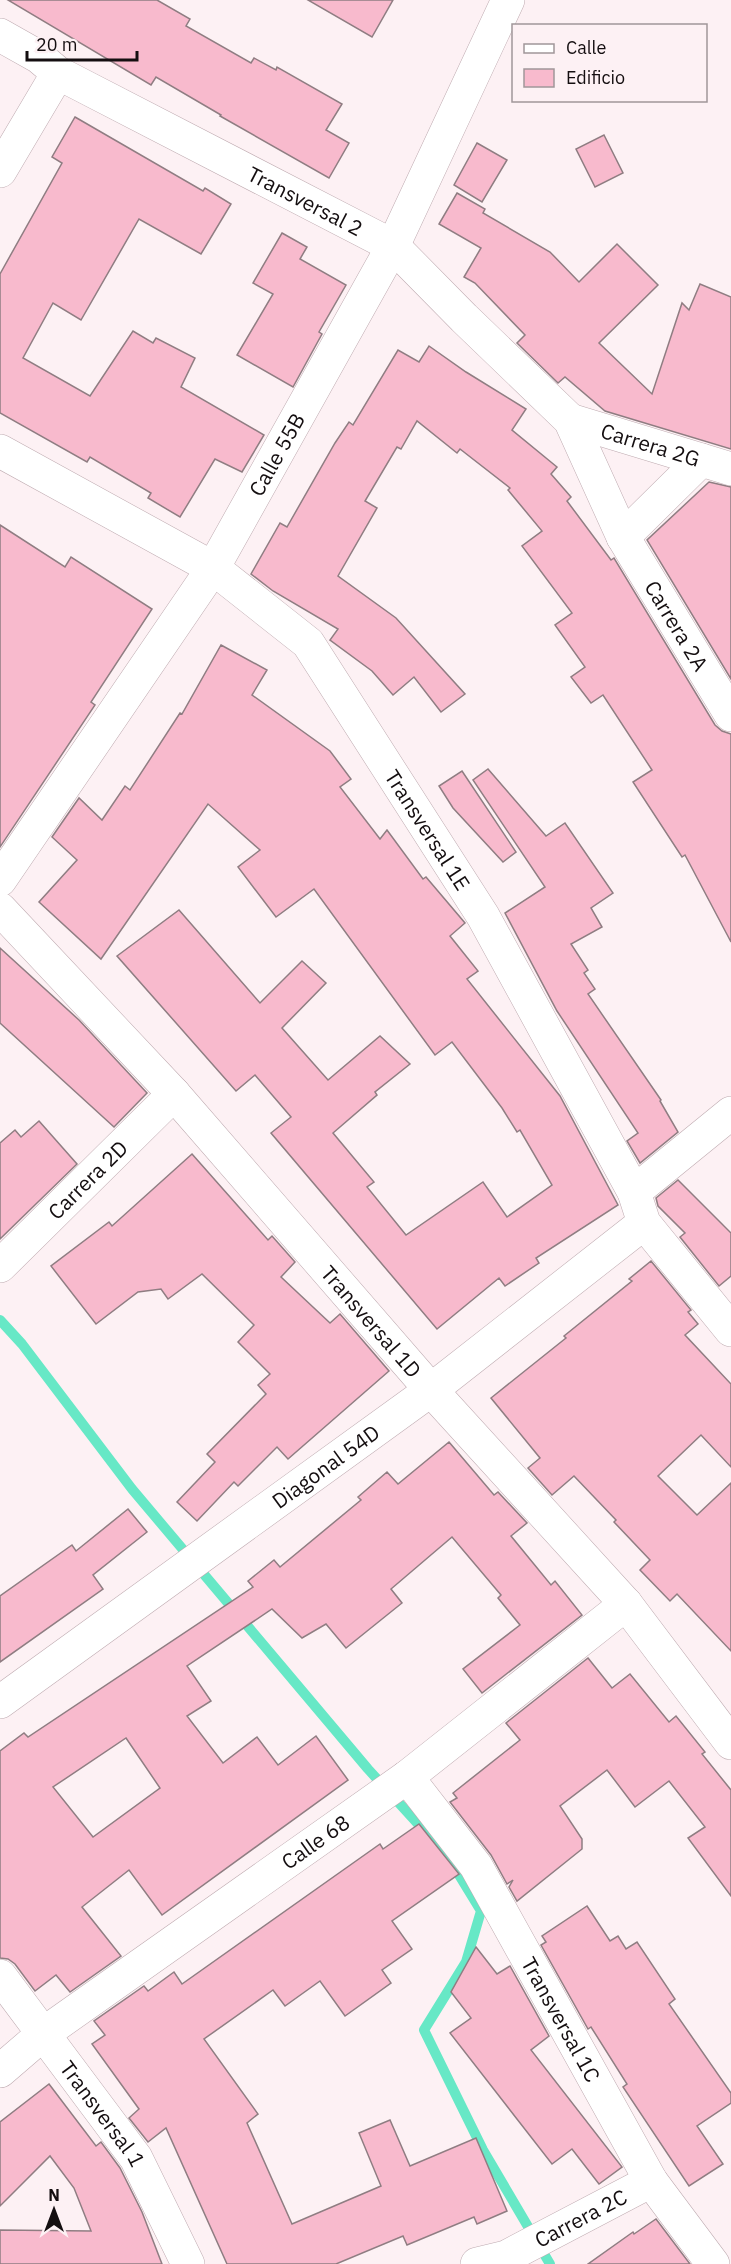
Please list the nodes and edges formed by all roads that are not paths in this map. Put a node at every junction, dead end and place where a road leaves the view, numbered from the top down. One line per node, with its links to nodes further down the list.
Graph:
1 (508, 0): 5 (street, Calle 55B)
2 (0, 35): 3 (street, Transversal 2)
3 (58, 74): 4 (street); 5 (street, Transversal 2)
4 (0, 171)
5 (393, 246): 6 (street, Transversal 2); 10 (street, Calle 55B)
6 (570, 420): 8 (street, Carrera 2G); 9 (street, Carrera 2A)
7 (0, 451): 10 (street, Transversal 1E)
8 (716, 465): 9 (street)
9 (623, 537): 11 (street, Carrera 2A)
10 (213, 568): 12 (street, Calle 55B); 16 (street, Transversal 1E)
11 (731, 715)
12 (0, 880)
13 (0, 909): 14 (street, Transversal 1D)
14 (174, 1094): 17 (street, Carrera 2D); 19 (street, Transversal 1D)
15 (731, 1113): 16 (street, Diagonal 54D)
16 (639, 1207): 18 (street, Transversal 1E); 19 (street, Diagonal 54D)
17 (5, 1261)
18 (731, 1330)
19 (431, 1390): 20 (street, Transversal 1D); 21 (street, Diagonal 54D)
20 (626, 1604): 22 (street, Transversal 1D); 23 (street, Calle 68)
21 (0, 1702)
22 (731, 1743)
23 (401, 1780): 25 (street, Calle 68); 27 (street, Transversal 1C)
24 (0, 1976): 25 (street, Transversal 1)
25 (43, 2034): 26 (street, Calle 68); 29 (street, Transversal 1)
26 (0, 2071)
27 (651, 2181): 28 (street, Carrera 2C); 30 (street, Transversal 1C)
28 (491, 2260)
29 (188, 2264)
30 (713, 2264)

